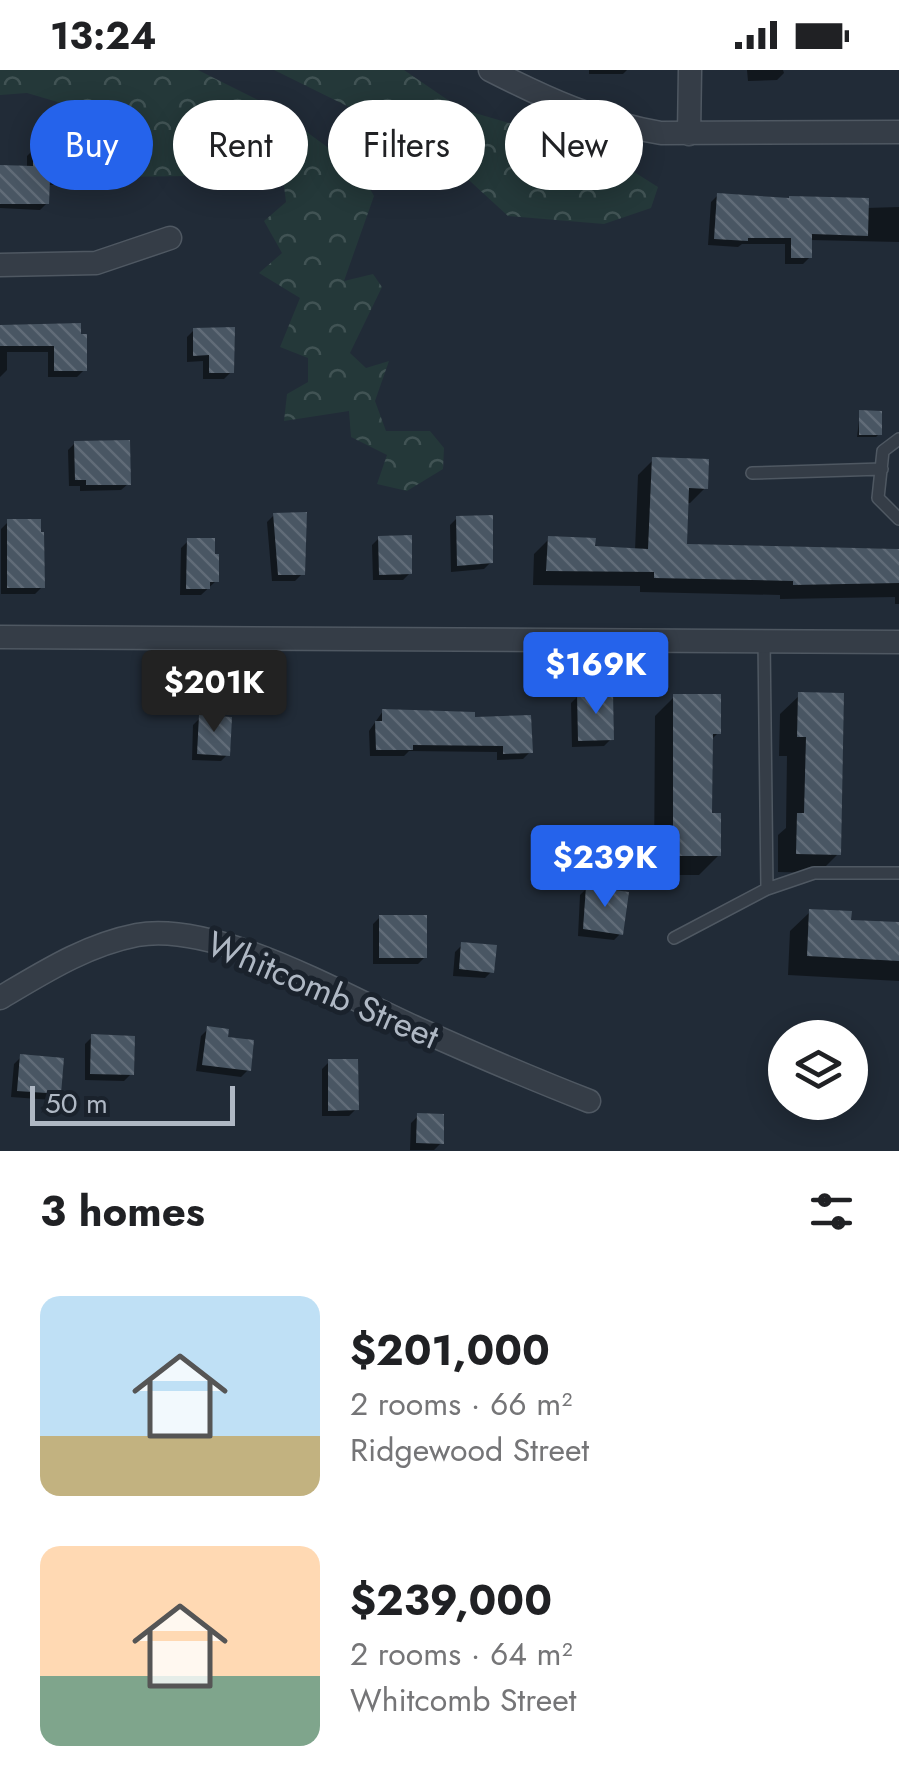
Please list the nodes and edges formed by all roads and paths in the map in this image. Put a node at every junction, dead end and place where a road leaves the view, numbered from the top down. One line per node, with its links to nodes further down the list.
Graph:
1 (490, 70): 4 (street)
2 (690, 70): 4 (street)
3 (899, 132): 4 (street)
4 (689, 134)
5 (170, 238): 6 (street)
6 (0, 265)
7 (899, 439): 8 (lane)
8 (882, 468): 9 (lane); 10 (lane)
9 (752, 473)
10 (899, 519)
11 (0, 637): 12 (street)
12 (764, 640): 13 (street); 15 (lane)
13 (899, 642)
14 (899, 873): 15 (lane)
15 (767, 890): 16 (lane)
16 (674, 938)
17 (0, 998): 18 (street, Whitcomb Street)
18 (589, 1102)

